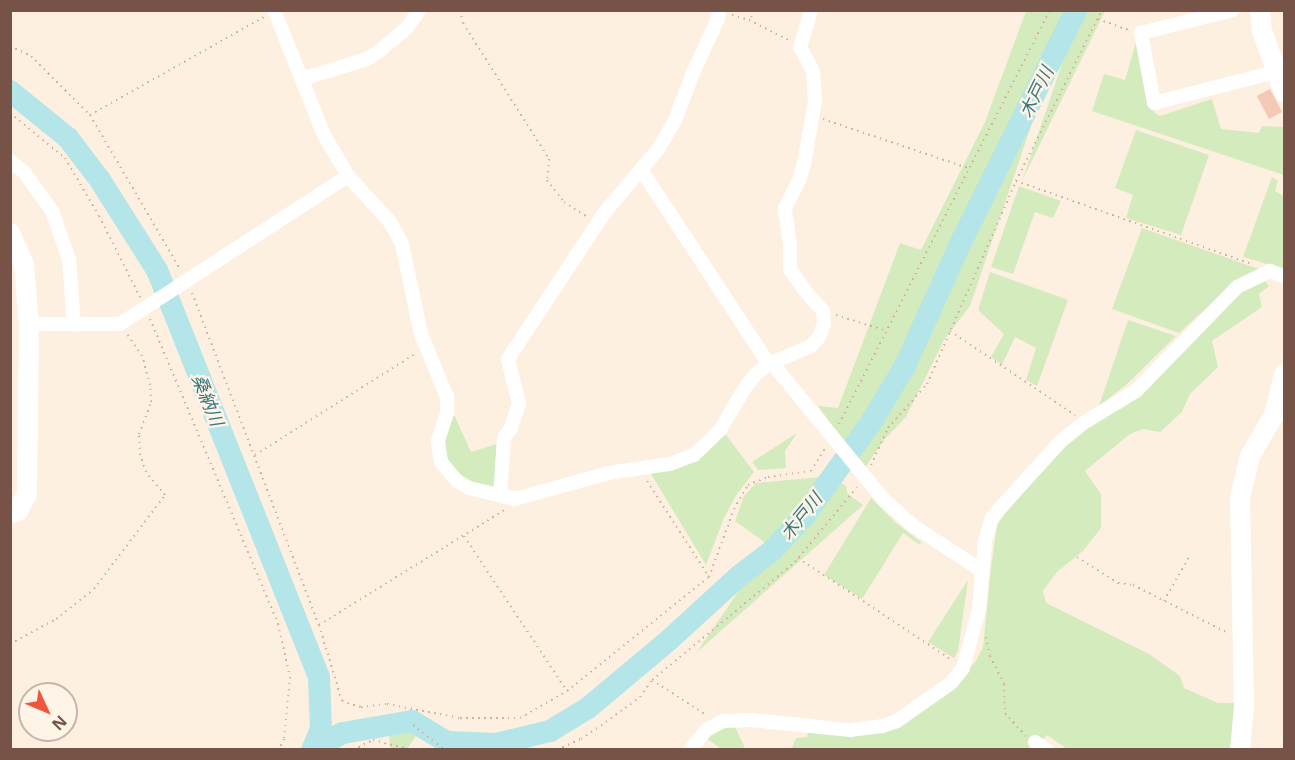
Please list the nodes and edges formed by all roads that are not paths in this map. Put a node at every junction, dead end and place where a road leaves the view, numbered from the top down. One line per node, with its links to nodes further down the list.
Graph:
1 (419, 10): 8 (street)
2 (811, 10): 17 (street)
3 (1233, 10): 7 (street)
4 (1260, 10): 7 (street)
5 (274, 11): 8 (street)
6 (719, 11): 11 (street)
7 (1275, 72): 9 (street)
8 (302, 79): 12 (street)
9 (1284, 92)
10 (10, 161): 16 (street)
11 (642, 171): 17 (street); 19 (street)
12 (348, 176): 16 (street); 19 (street)
13 (10, 233): 15 (street)
14 (1284, 276): 21 (street)
15 (29, 324): 16 (street); 20 (street)
16 (74, 325)
17 (771, 363): 19 (street); 21 (street)
18 (1284, 375): 23 (street)
19 (500, 495)
20 (10, 513)
21 (981, 570): 22 (street)
22 (690, 750)
23 (1240, 750)

